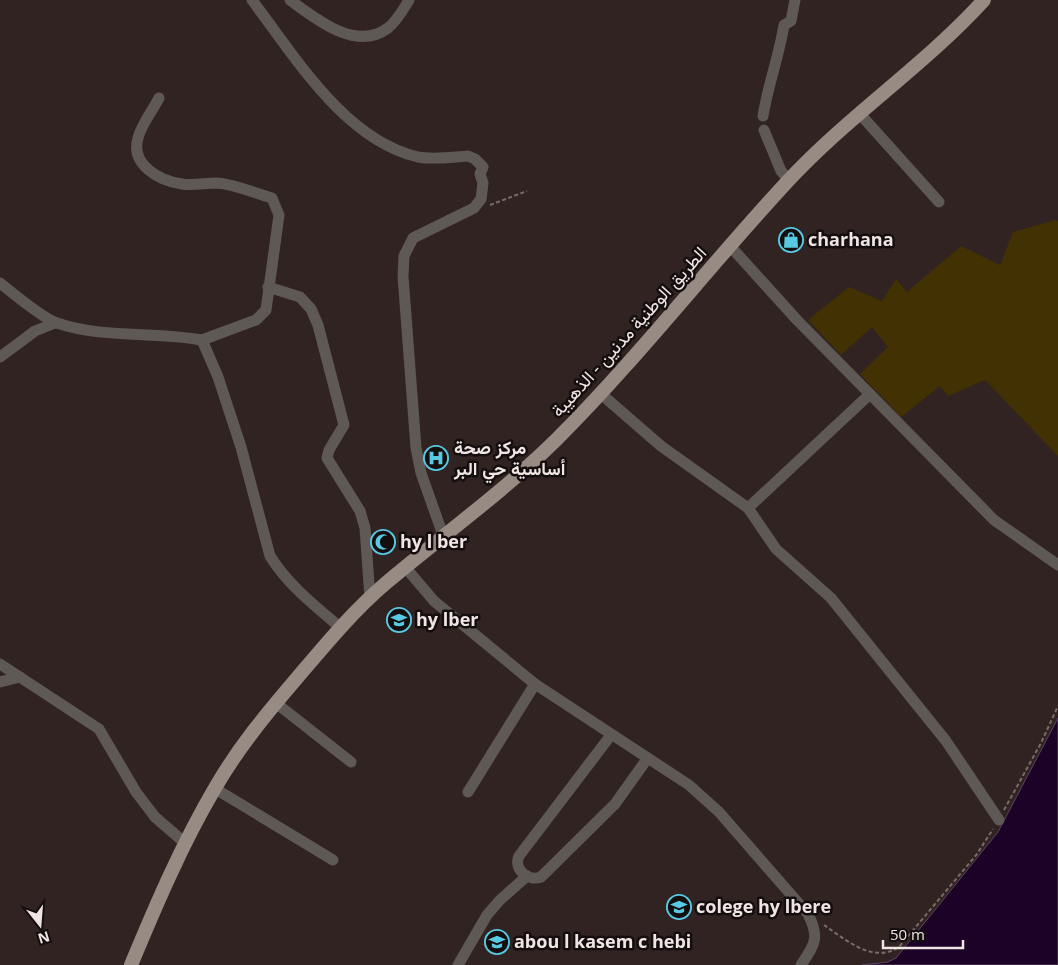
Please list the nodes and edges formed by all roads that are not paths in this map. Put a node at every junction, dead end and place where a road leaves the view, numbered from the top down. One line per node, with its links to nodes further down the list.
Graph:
1 (252, 0): 21 (street)
2 (290, 0): 3 (street)
3 (409, 0)
4 (795, 0): 8 (street)
5 (984, 0): 7 (main road, الطريق الوطنية مدنين - الذهيبة)
6 (159, 98): 14 (street)
7 (860, 114): 10 (main road, الطريق الوطنية مدنين - الذهيبة); 11 (street)
8 (763, 116)
9 (764, 130): 10 (street)
10 (789, 180): 12 (main road, الطريق الوطنية مدنين - الذهيبة)
11 (939, 202)
12 (731, 247): 18 (main road, الطريق الوطنية مدنين - الذهيبة); 19 (street)
13 (0, 284): 15 (street)
14 (268, 287): 16 (street); 24 (street)
15 (55, 323): 16 (street); 17 (street)
16 (202, 340): 25 (street)
17 (0, 357)
18 (600, 393): 20 (street); 21 (main road, الطريق الوطنية مدنين - الذهيبة)
19 (870, 394): 20 (street); 22 (street)
20 (748, 508): 36 (street)
21 (443, 535): 23 (main road, الطريق الوطنية مدنين - الذهيبة)
22 (1058, 566)
23 (406, 568): 24 (main road, الطريق الوطنية مدنين - الذهيبة); 29 (street)
24 (370, 598): 25 (main road, الطريق الوطنية مدنين - الذهيبة)
25 (341, 628): 30 (main road, الطريق الوطنية مدنين - الذهيبة)
26 (0, 664): 27 (street)
27 (20, 677): 28 (street); 37 (street)
28 (0, 682)
29 (535, 684): 31 (street); 35 (street)
30 (276, 703): 33 (street); 34 (main road, الطريق الوطنية مدنين - الذهيبة)
31 (612, 735): 32 (street); 39 (street)
32 (647, 759): 39 (street); 42 (street)
33 (350, 762)
34 (214, 788): 37 (main road, الطريق الوطنية مدنين - الذهيبة); 38 (street)
35 (468, 792)
36 (999, 820)
37 (185, 843): 40 (main road, الطريق الوطنية مدنين - الذهيبة)
38 (333, 860)
39 (527, 876): 41 (street)
40 (132, 965)
41 (458, 965)
42 (801, 965)

